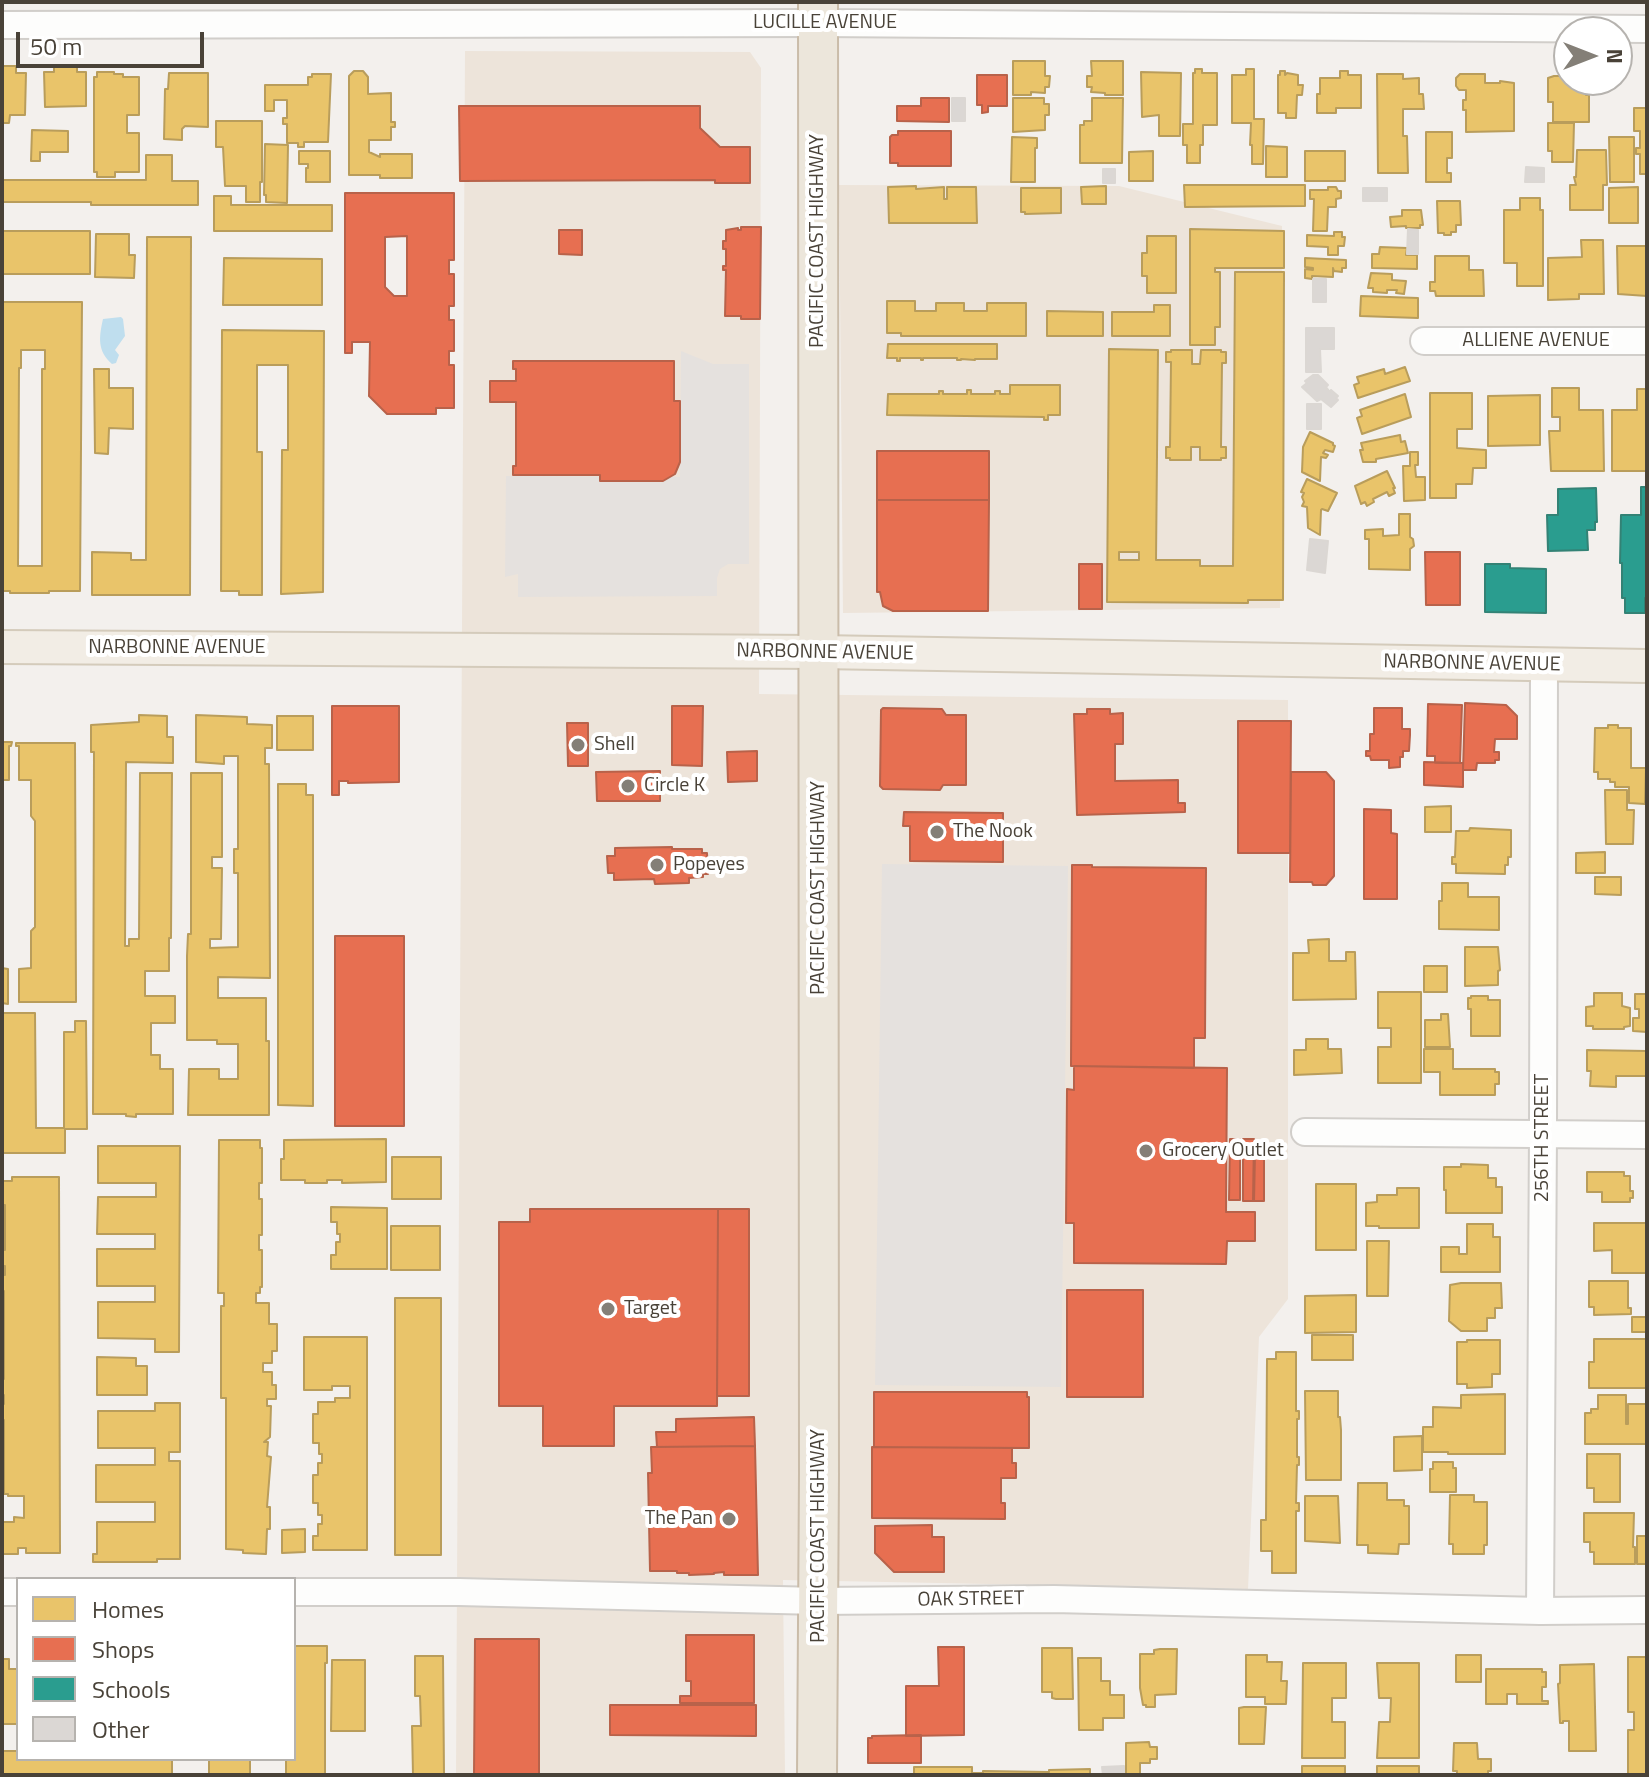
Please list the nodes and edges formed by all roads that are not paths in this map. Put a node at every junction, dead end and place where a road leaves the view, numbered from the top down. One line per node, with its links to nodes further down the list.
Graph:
1 (818, 12): 2 (street, LUCILLE AVENUE); 3 (street, LUCILLE AVENUE); 7 (highway, PACIFIC COAST HIGHWAY)
2 (2, 25)
3 (1647, 29)
4 (1424, 341): 5 (street, ALLIENE AVENUE)
5 (1647, 341)
6 (2, 647): 7 (main road, NARBONNE AVENUE)
7 (819, 652): 8 (main road, NARBONNE AVENUE); 14 (highway, PACIFIC COAST HIGHWAY)
8 (1544, 665): 9 (main road, NARBONNE AVENUE); 11 (street, 256TH STREET)
9 (1647, 666)
10 (1305, 1132): 11 (street)
11 (1543, 1133): 12 (street); 16 (street, 256TH STREET)
12 (1647, 1135)
13 (296, 1592): 14 (street, OAK STREET)
14 (818, 1601): 16 (street, OAK STREET); 17 (highway, PACIFIC COAST HIGHWAY)
15 (1647, 1610): 16 (street, OAK STREET)
16 (1540, 1611)
17 (817, 1775)

